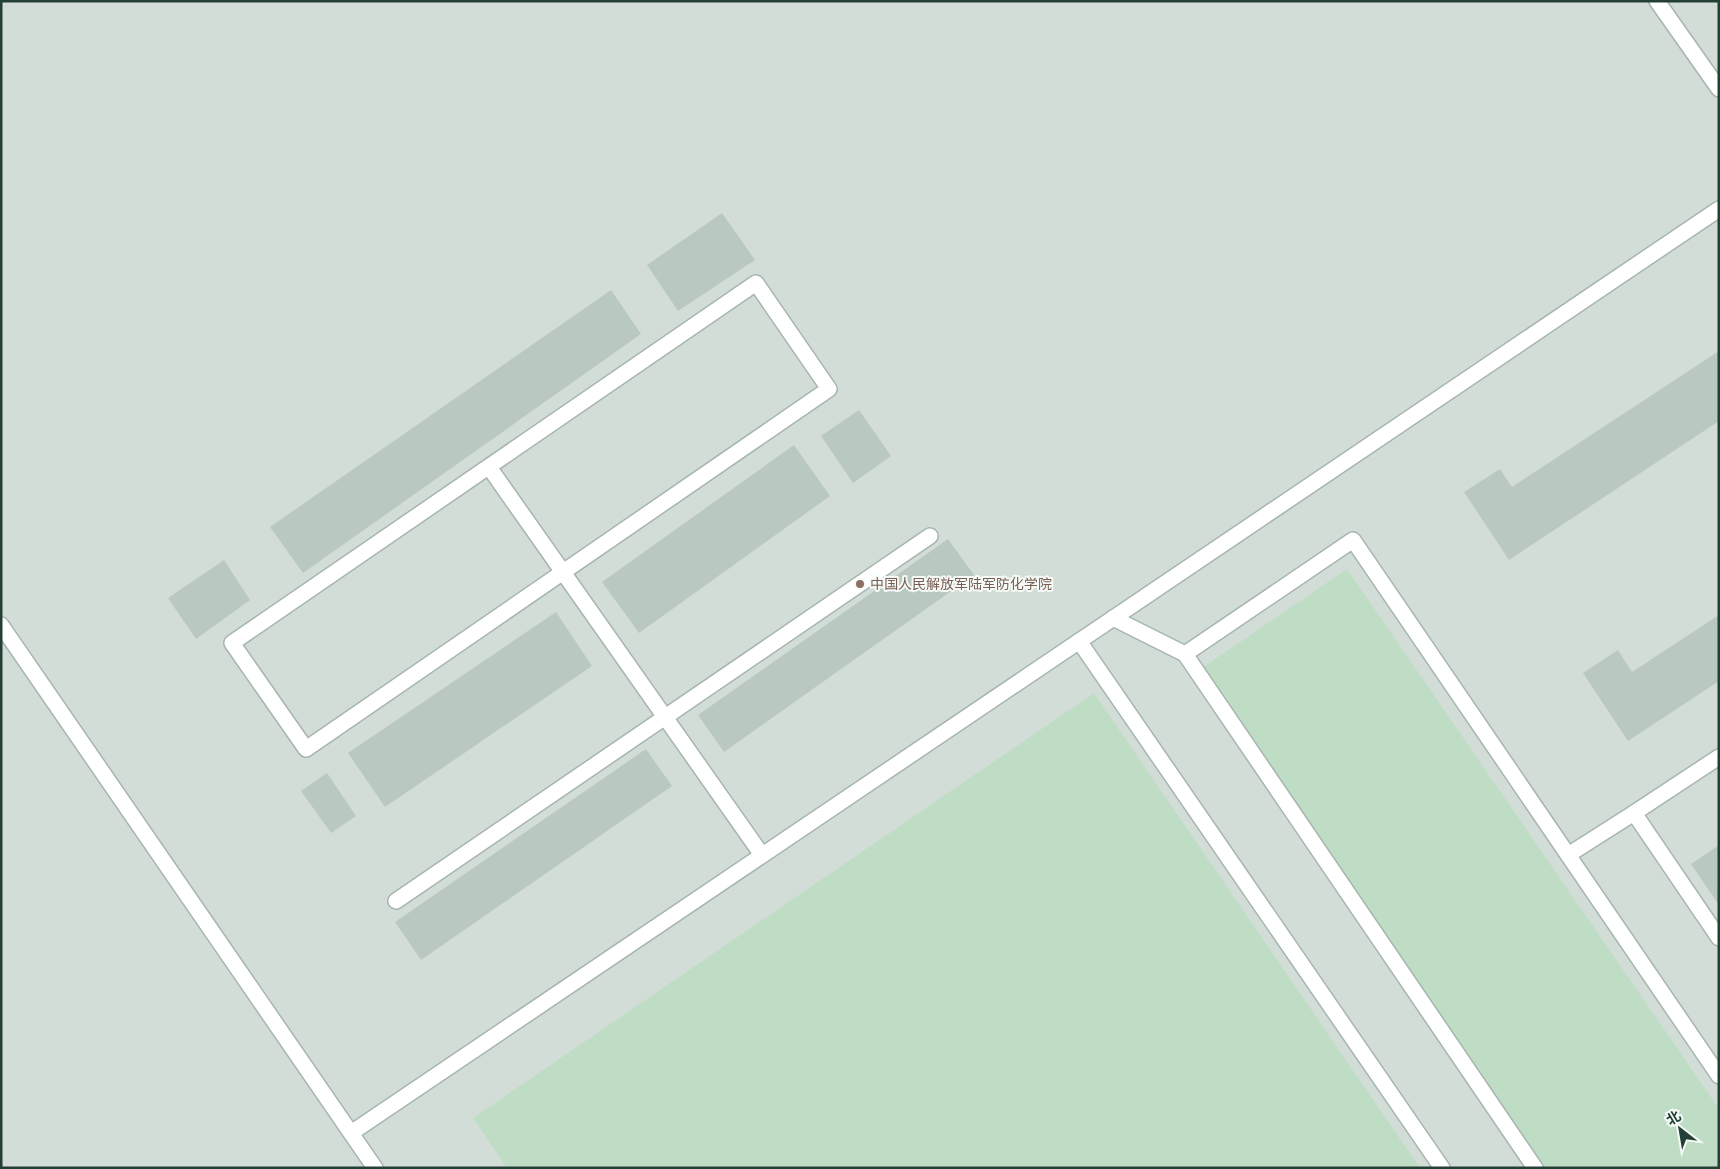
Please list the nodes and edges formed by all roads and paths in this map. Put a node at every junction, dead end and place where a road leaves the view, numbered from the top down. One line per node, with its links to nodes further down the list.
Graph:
1 (1658, 1): 2 (street)
2 (1719, 89)
3 (1719, 209): 7 (street)
4 (489, 467): 6 (street); 6 (street); 6 (street)
5 (930, 536): 11 (street)
6 (563, 572): 11 (street)
7 (1113, 618): 9 (street); 10 (street)
8 (1, 625): 19 (street)
9 (1079, 641): 14 (street); 21 (street)
10 (1185, 654): 15 (street); 22 (street)
11 (665, 717): 14 (street); 16 (street)
12 (1719, 757): 13 (street)
13 (1634, 813): 15 (street); 17 (street)
14 (762, 855): 19 (street)
15 (1568, 855): 18 (street)
16 (396, 901)
17 (1719, 938)
18 (1719, 1076)
19 (351, 1133): 20 (street)
20 (376, 1168)
21 (1442, 1168)
22 (1535, 1168)

